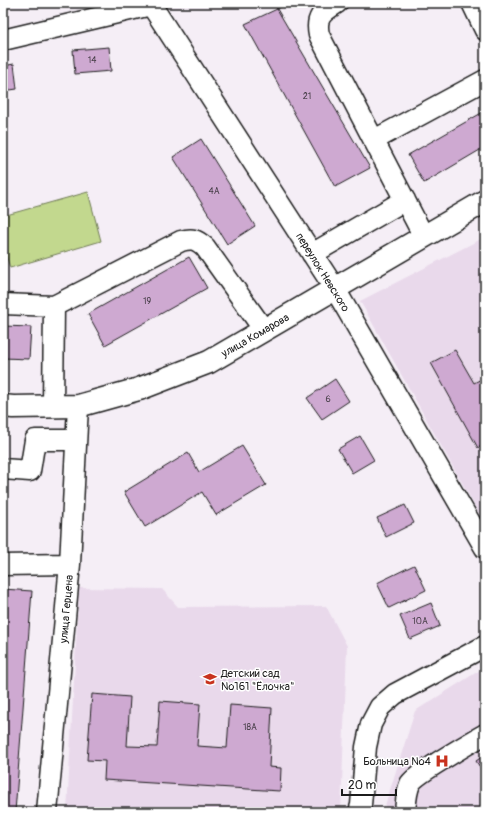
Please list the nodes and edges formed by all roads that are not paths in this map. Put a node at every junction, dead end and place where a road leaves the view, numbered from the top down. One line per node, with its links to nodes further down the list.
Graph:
1 (337, 3): 7 (street)
2 (472, 3): 4 (street)
3 (152, 4): 5 (street); 11 (street, переулок Невского)
4 (485, 30)
5 (3, 40)
6 (485, 80): 7 (street)
7 (374, 140): 8 (street)
8 (405, 200): 10 (street); 11 (street)
9 (485, 201): 10 (main road, улица Комарова)
10 (424, 237): 12 (main road, улица Комарова)
11 (312, 254): 12 (street, переулок Невского)
12 (335, 289): 15 (main road, улица Комарова); 21 (street, переулок Невского)
13 (3, 304): 14 (street)
14 (54, 306): 15 (street); 17 (street)
15 (264, 330): 18 (main road, улица Комарова)
16 (3, 406): 17 (main road, улица Комарова)
17 (53, 406): 18 (main road, улица Комарова)
18 (78, 406): 19 (street, улица Герцена)
19 (76, 440): 20 (street); 22 (street, улица Герцена)
20 (3, 469)
21 (485, 548)
22 (70, 564): 23 (street); 26 (street, улица Герцена)
23 (3, 565)
24 (485, 646): 27 (street)
25 (485, 734): 28 (street)
26 (47, 812)
27 (359, 812)
28 (405, 812)

